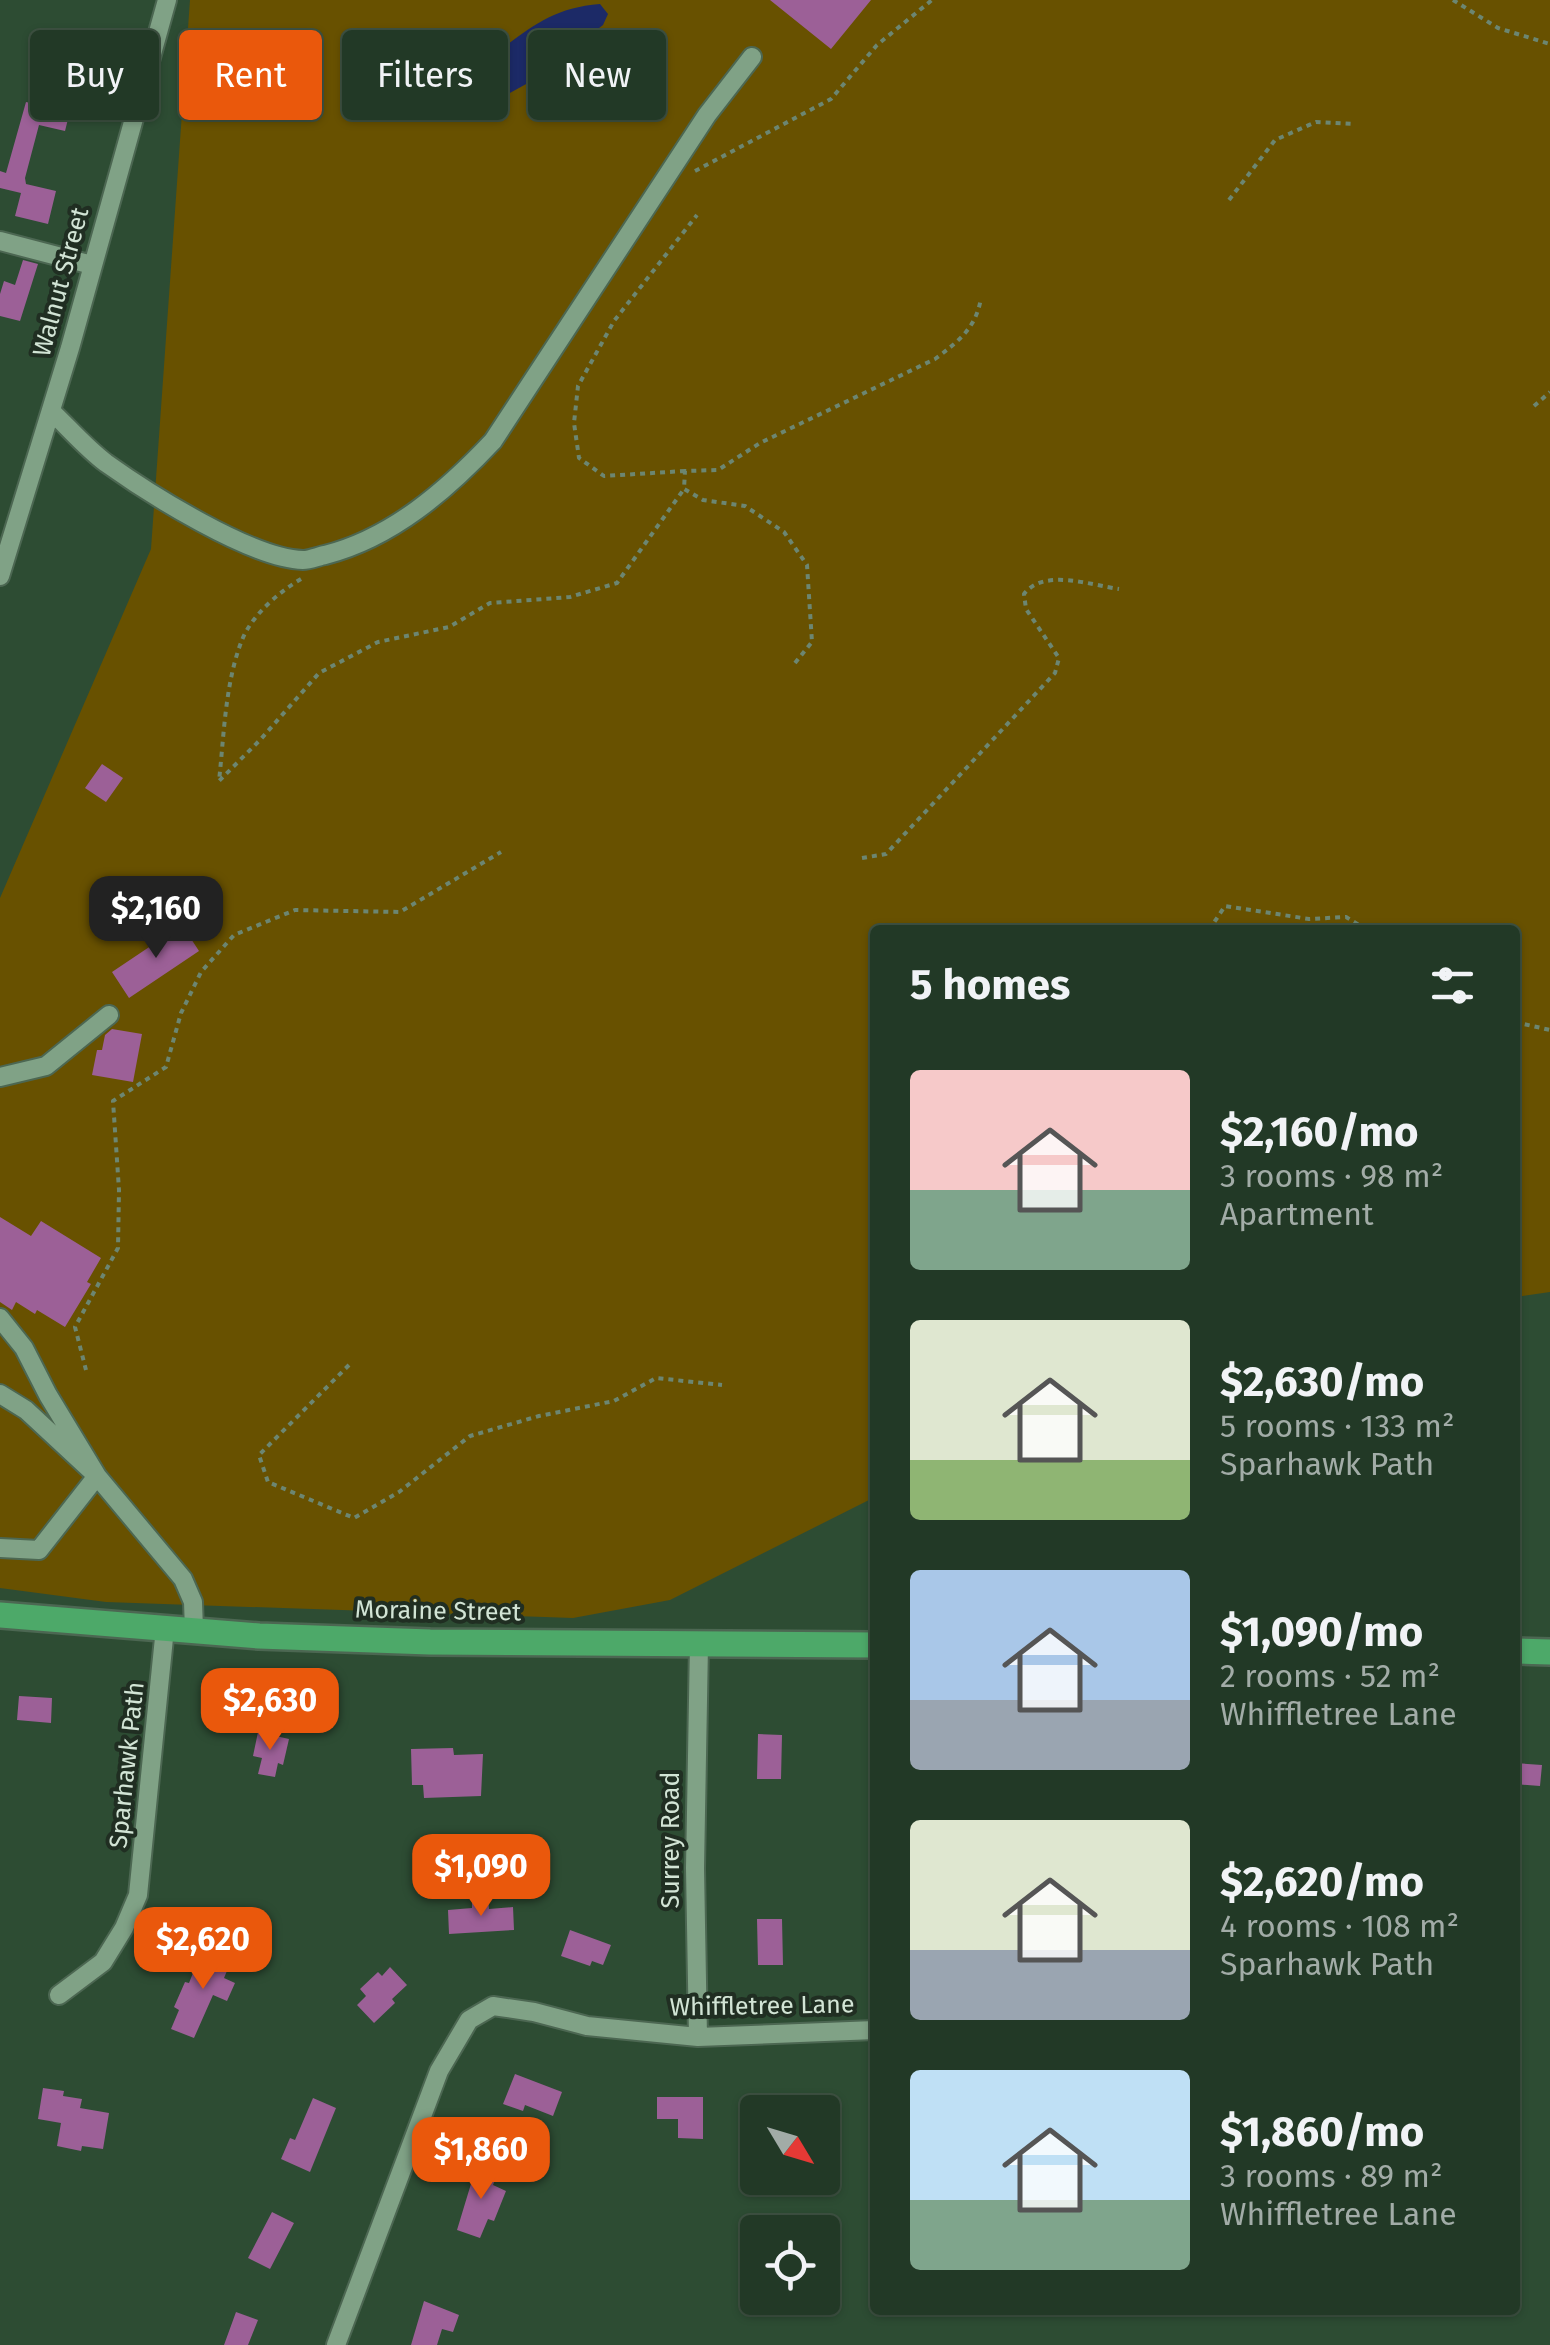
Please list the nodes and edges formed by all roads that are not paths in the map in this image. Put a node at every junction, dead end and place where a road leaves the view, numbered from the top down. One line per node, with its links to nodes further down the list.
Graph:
1 (166, 0): 4 (street, Walnut Street)
2 (752, 57): 5 (street)
3 (0, 241): 4 (street)
4 (92, 265): 5 (street, Walnut Street)
5 (50, 411): 6 (street, Walnut Street)
6 (0, 576)
7 (109, 1015): 8 (street)
8 (0, 1076)
9 (0, 1318): 11 (street)
10 (0, 1394): 11 (street)
11 (98, 1476): 12 (street); 15 (street)
12 (0, 1548)
13 (0, 1616): 14 (main road, Moraine Street)
14 (165, 1628): 15 (main road, Moraine Street); 20 (street, Sparhawk Path)
15 (194, 1630): 16 (main road, Moraine Street)
16 (699, 1644): 17 (main road, Moraine Street); 22 (street, Surrey Road)
17 (870, 1645)
18 (1520, 1651): 19 (main road)
19 (1550, 1652)
20 (59, 1995)
21 (870, 2030): 22 (street, Whiffletree Lane)
22 (698, 2037): 23 (street, Whiffletree Lane)
23 (336, 2345)

